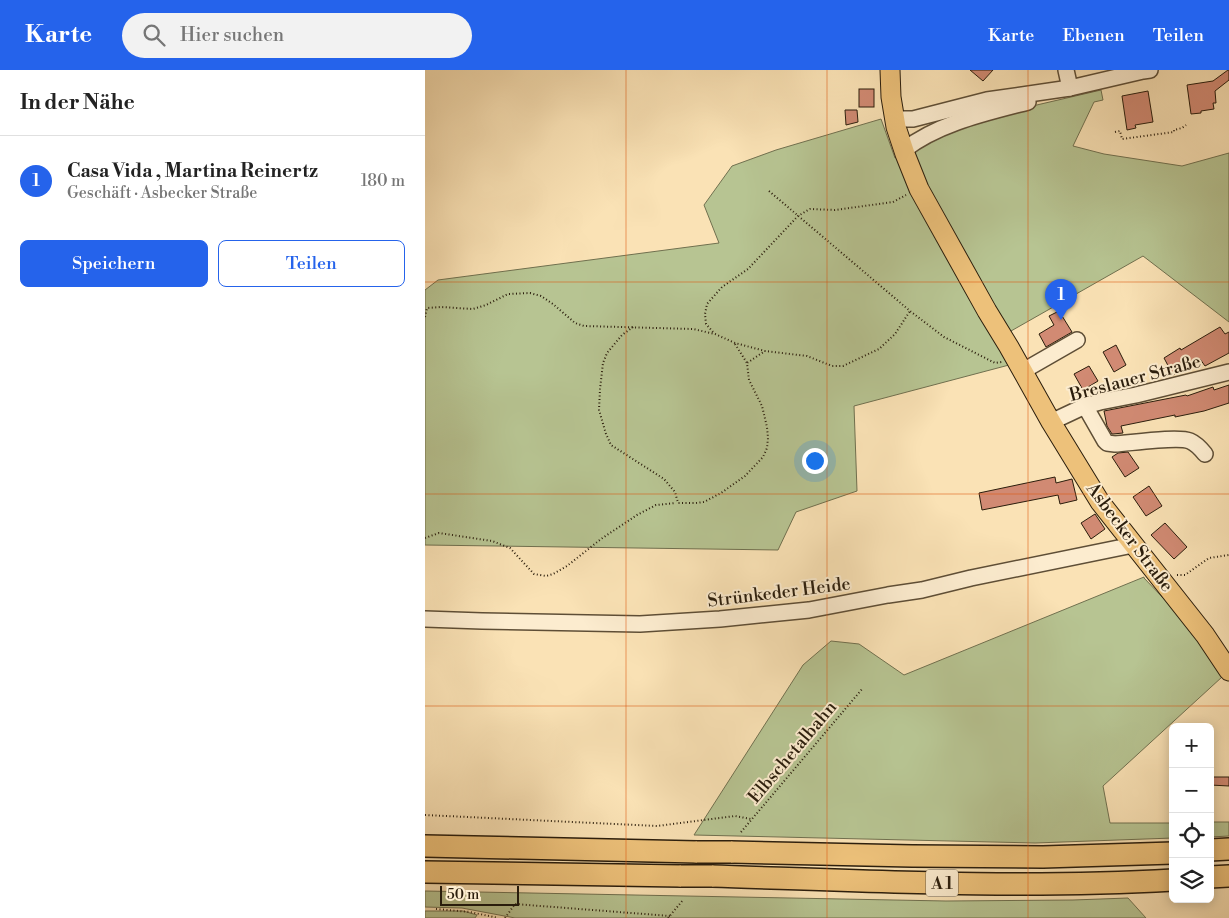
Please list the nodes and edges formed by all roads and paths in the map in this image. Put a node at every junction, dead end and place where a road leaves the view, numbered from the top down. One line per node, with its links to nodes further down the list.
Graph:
1 (890, 70): 6 (main road, Asbecker Straße)
2 (1066, 70): 5 (street)
3 (1150, 70): 4 (street)
4 (1092, 76): 5 (street)
5 (1070, 88): 6 (street); 9 (street)
6 (895, 119): 9 (main road, Asbecker Straße)
7 (1186, 125): 8 (path)
8 (1115, 132)
9 (904, 150): 10 (main road, Asbecker Straße)
10 (919, 189): 12 (path); 21 (main road, Asbecker Straße)
11 (769, 190): 12 (path)
12 (798, 216): 13 (path); 16 (path)
13 (910, 311): 19 (path); 21 (path)
14 (425, 317): 15 (path)
15 (633, 327): 16 (path); 26 (path)
16 (715, 334): 18 (path)
17 (1077, 340): 21 (street)
18 (735, 343): 19 (path); 20 (path)
19 (765, 351): 20 (path)
20 (747, 363): 26 (path)
21 (1020, 366): 24 (main road, Asbecker Straße)
22 (1229, 372): 23 (street, Breslauer Straße)
23 (1085, 406): 24 (street, Breslauer Straße); 25 (street)
24 (1051, 422): 28 (main road, Asbecker Straße)
25 (1205, 454)
26 (677, 503): 27 (path)
27 (425, 538)
28 (1133, 545): 30 (main road, Asbecker Straße); 31 (street, Strünkeder Heide)
29 (1229, 556): 30 (path)
30 (1160, 578): 32 (main road, Asbecker Straße)
31 (425, 619)
32 (1229, 671)
33 (863, 688): 35 (path, Elbschetalbahn)
34 (425, 815): 35 (path)
35 (751, 819): 36 (path, Elbschetalbahn)
36 (741, 832)
37 (425, 846): 40 (highway, A 1, bridge)
38 (1229, 849): 39 (highway)
39 (1214, 850)
40 (1169, 853)
41 (425, 872): 44 (highway, A 1, bridge)
42 (1229, 876): 43 (highway)
43 (1214, 877)
44 (1169, 880)
45 (683, 900): 47 (path)
46 (435, 910): 48 (path)
47 (669, 917): 49 (path)
48 (498, 918)
49 (505, 918)

